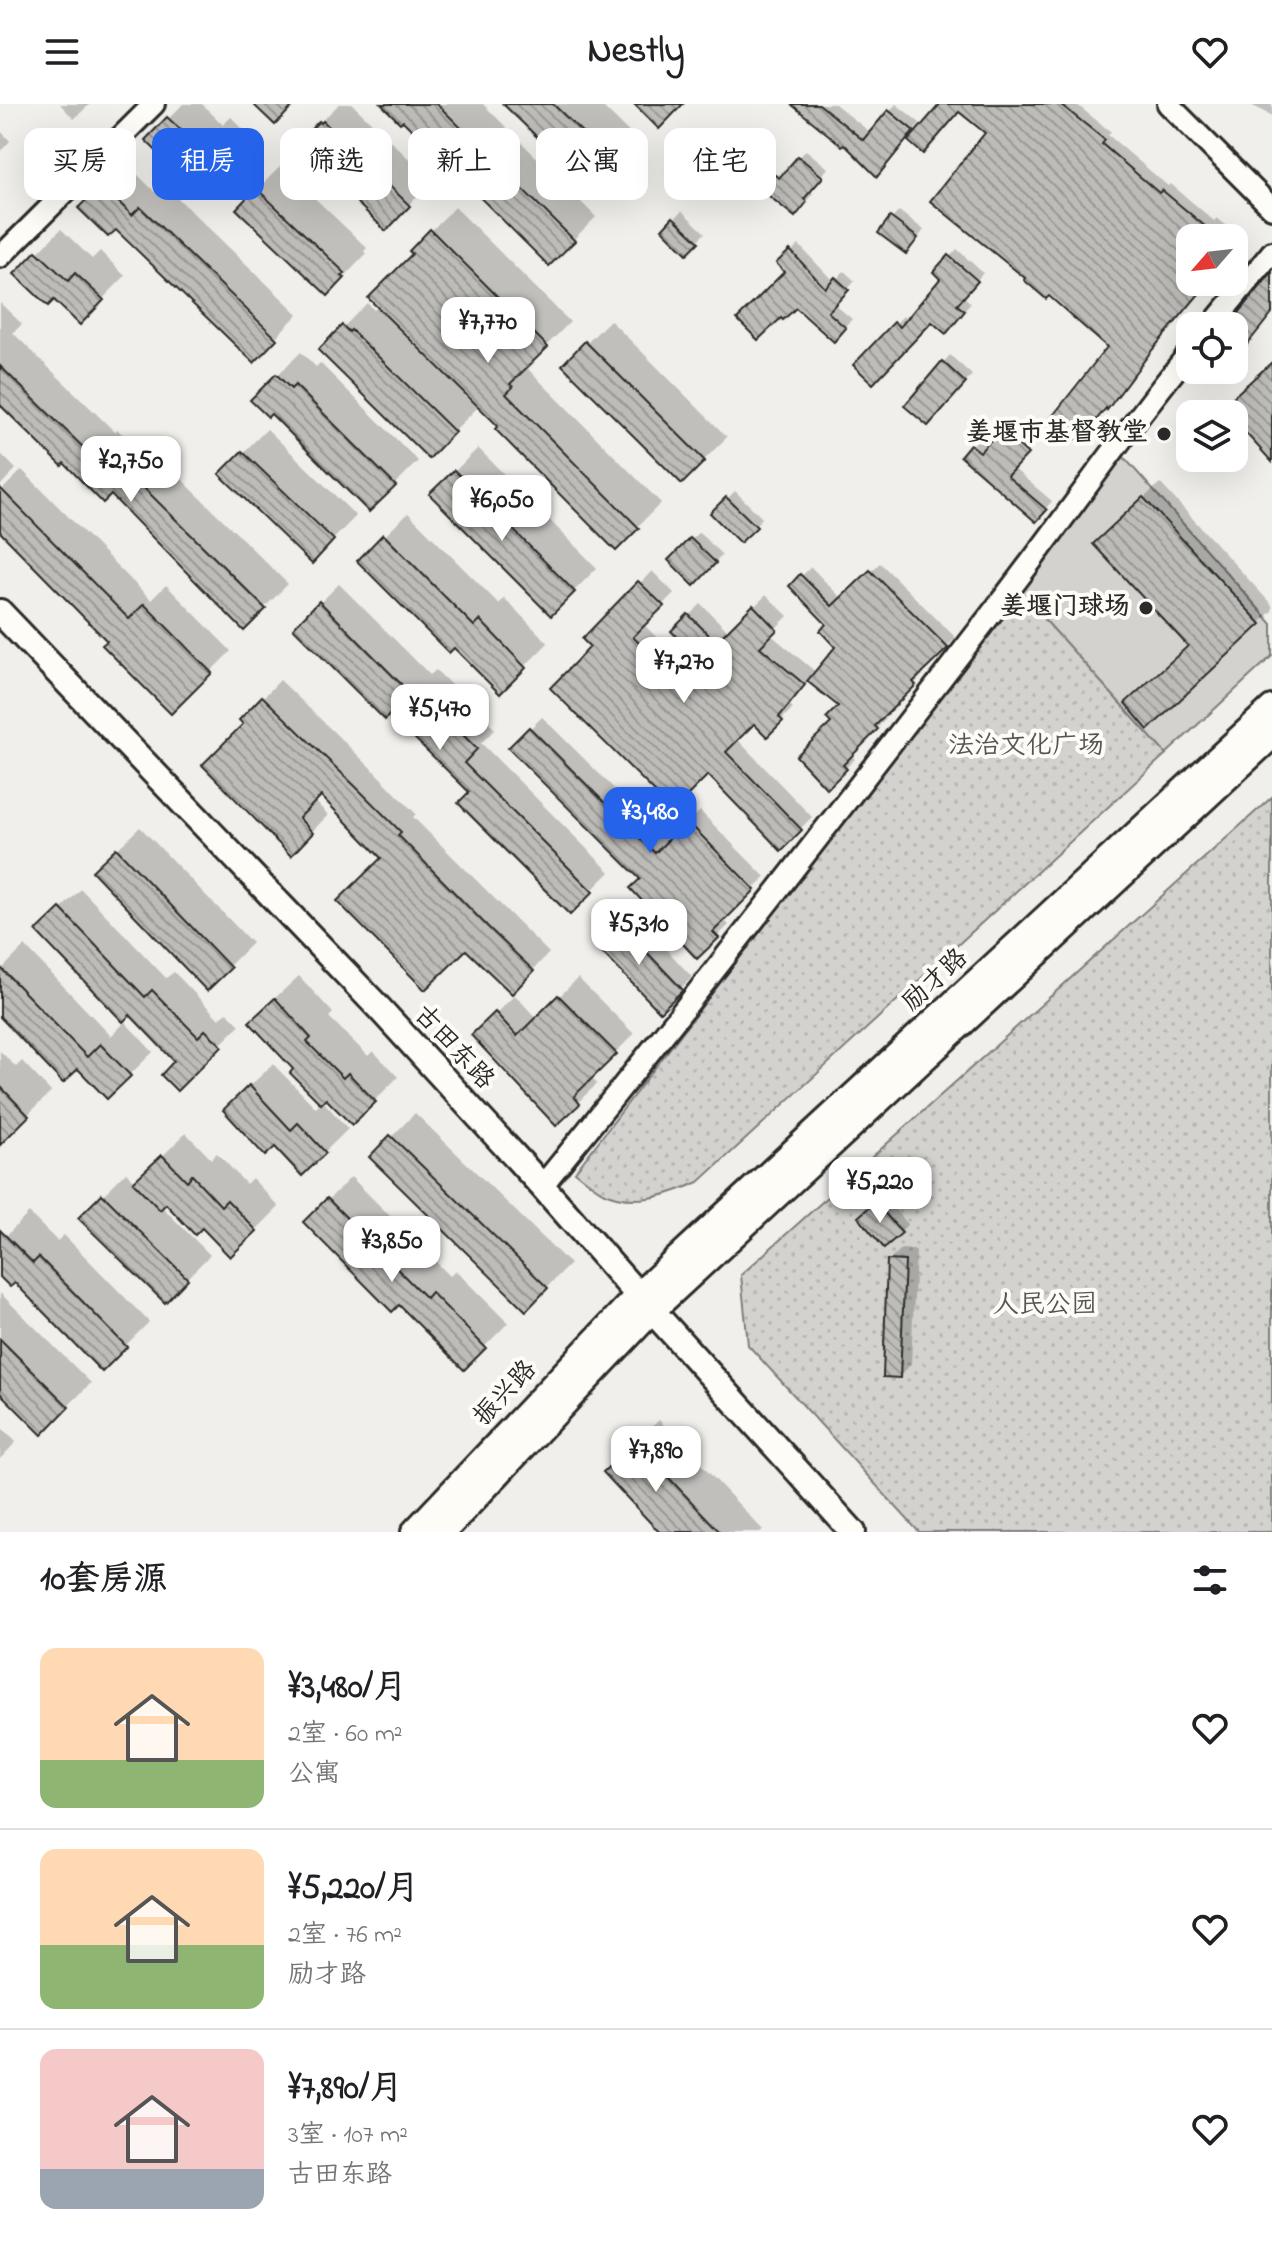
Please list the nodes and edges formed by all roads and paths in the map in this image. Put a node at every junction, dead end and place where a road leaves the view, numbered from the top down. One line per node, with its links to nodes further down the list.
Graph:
1 (154, 104): 5 (street)
2 (1168, 104): 3 (street)
3 (1272, 208)
4 (1272, 252): 6 (street)
5 (0, 257)
6 (1223, 312)
7 (1176, 369): 11 (street)
8 (0, 612): 11 (street, 古田东路)
9 (1272, 708): 12 (street, 励才路)
10 (1272, 736): 12 (street, 励才路)
11 (542, 1186): 12 (street, 古田东路)
12 (645, 1303): 13 (street, 振兴路); 14 (street, 振兴路); 15 (street, 古田东路)
13 (414, 1532)
14 (443, 1532)
15 (853, 1532)

